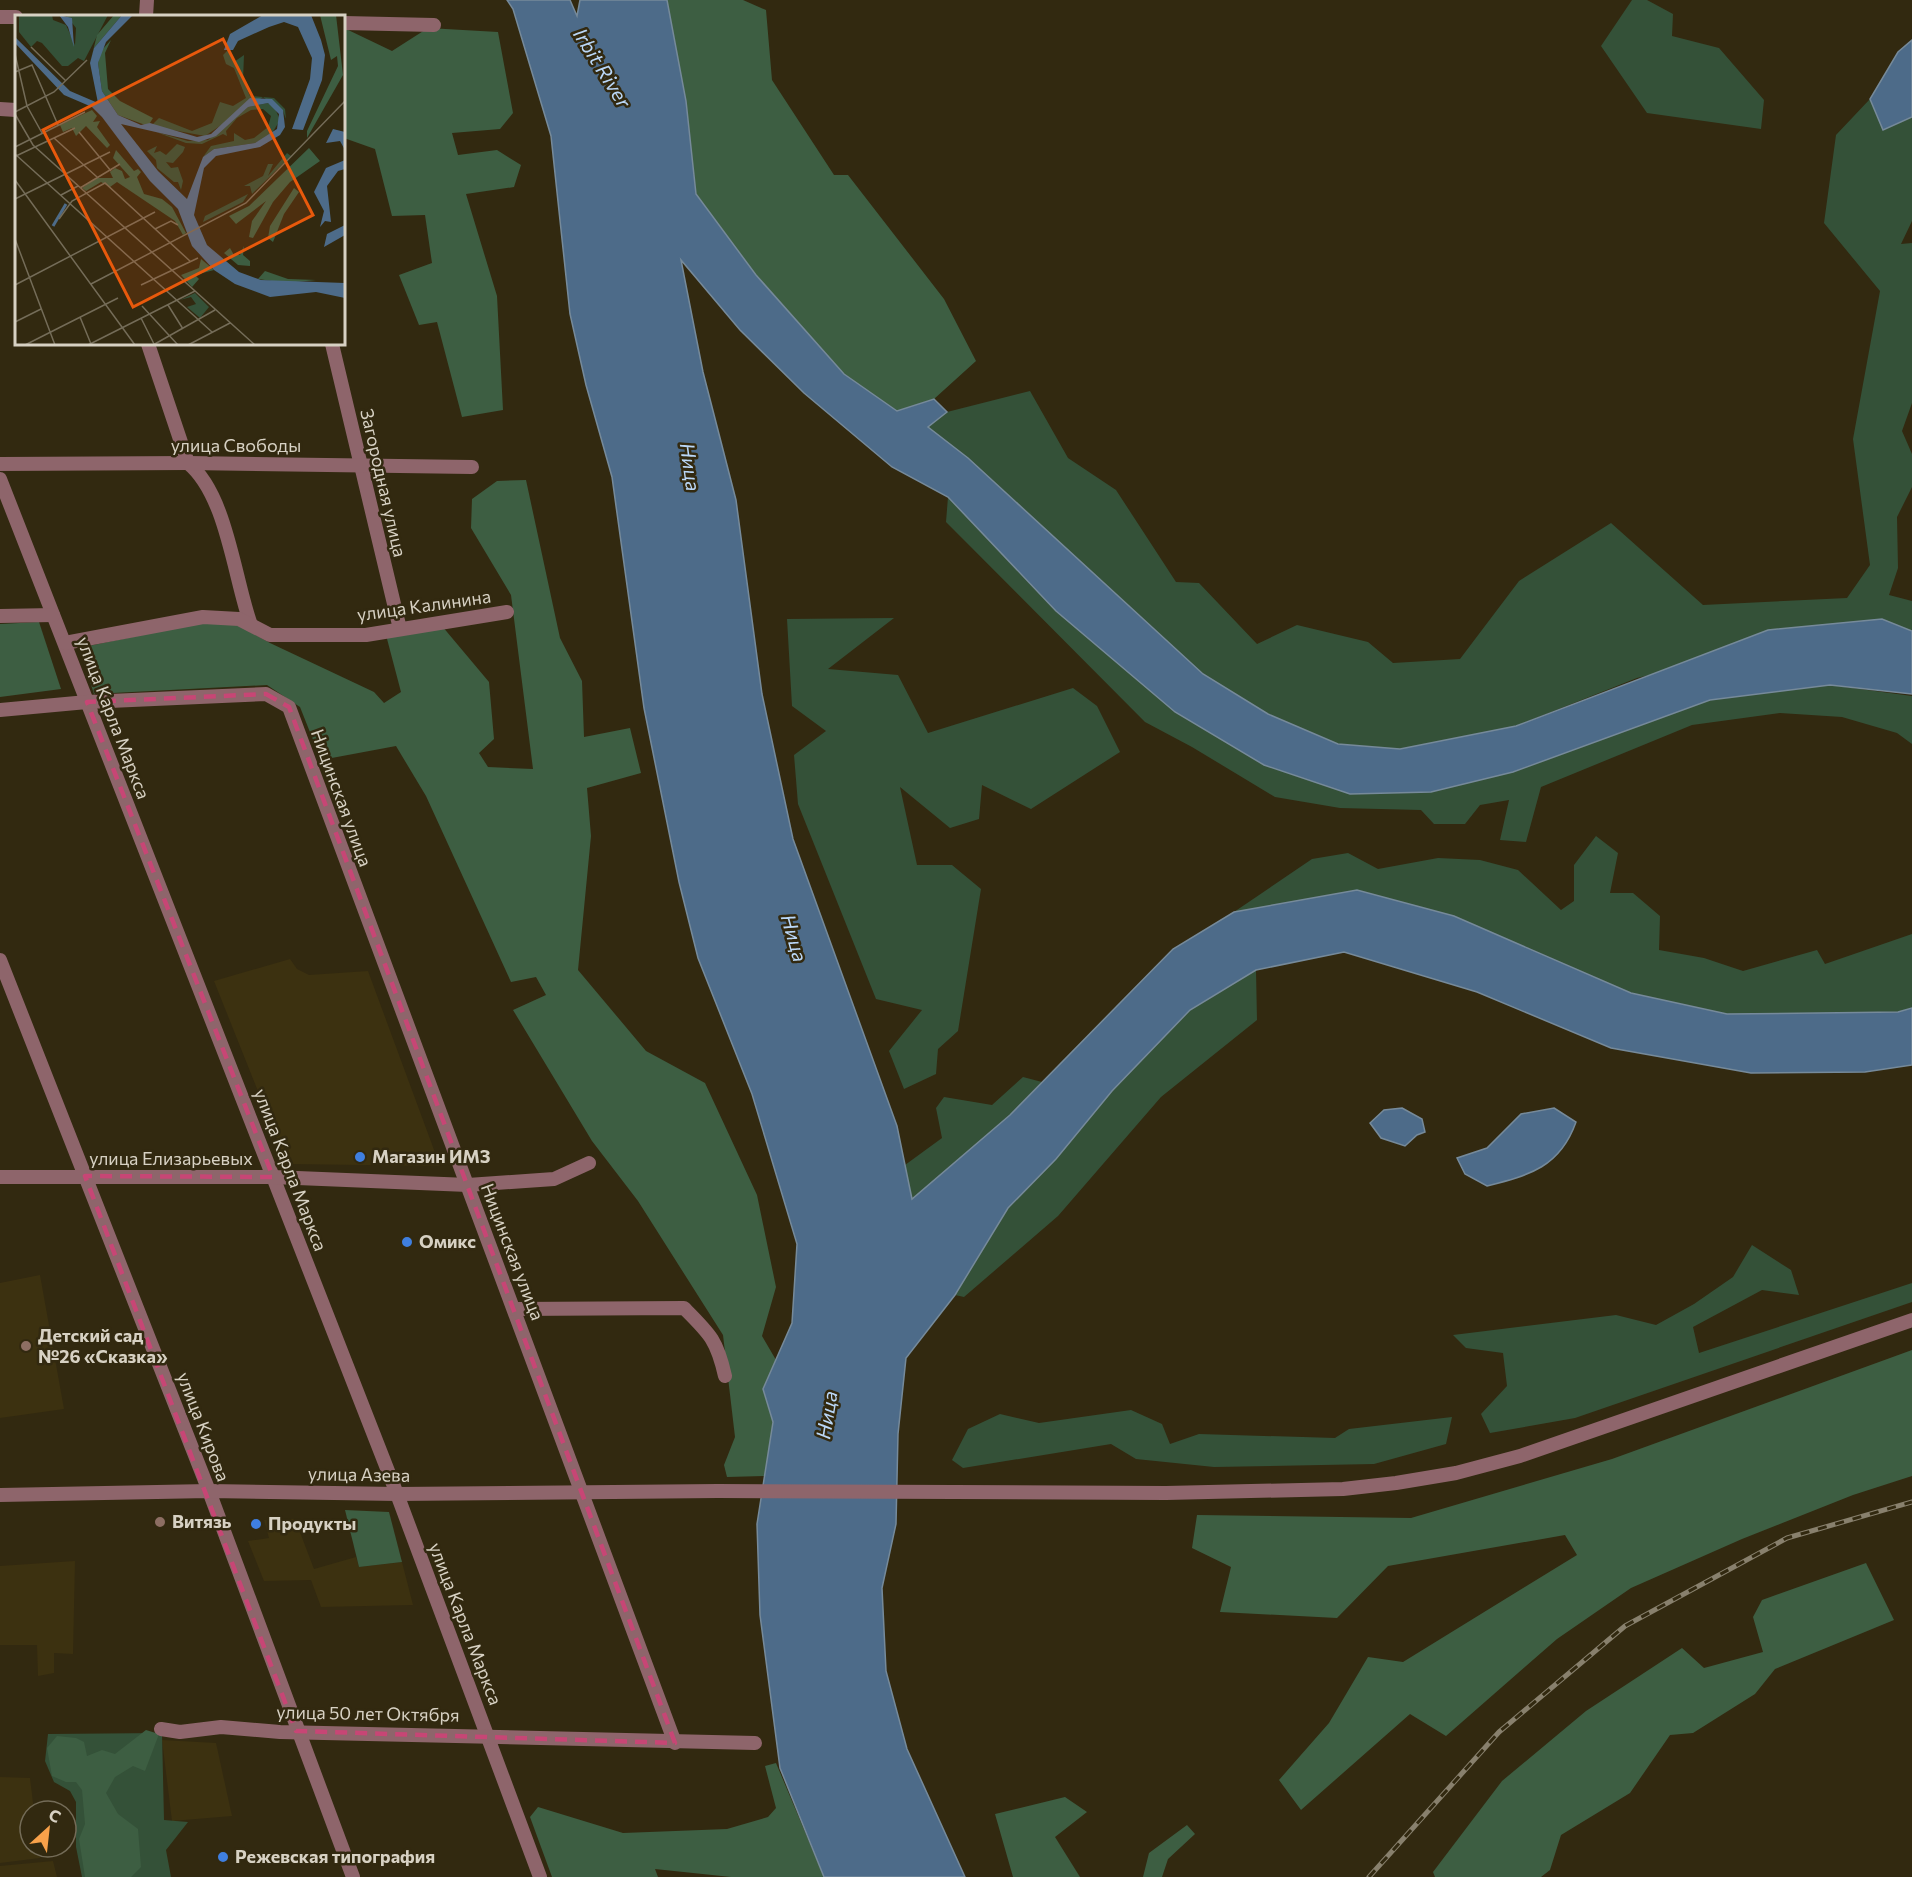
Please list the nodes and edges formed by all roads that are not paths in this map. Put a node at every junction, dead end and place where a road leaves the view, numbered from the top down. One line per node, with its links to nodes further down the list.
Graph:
1 (147, 0): 2 (street)
2 (146, 15)
3 (345, 23): 4 (street)
4 (434, 26)
5 (148, 345): 7 (street)
6 (332, 345): 9 (street, Загородная улица)
7 (188, 463): 8 (street, улица Свободы); 9 (street, улица Свободы); 15 (street)
8 (0, 464)
9 (359, 465): 10 (street, улица Свободы); 16 (street, Загородная улица)
10 (472, 467)
11 (0, 480): 13 (street, улица Карла Маркса)
12 (507, 612): 16 (street, улица Калинина)
13 (53, 615): 14 (street); 17 (street, улица Карла Маркса)
14 (0, 616)
15 (251, 625): 16 (street, улица Калинина); 17 (street, улица Калинина)
16 (400, 629)
17 (65, 643): 18 (street, улица Карла Маркса)
18 (87, 702): 19 (street); 24 (street, улица Карла Маркса); 25 (street, Ницинская улица)
19 (0, 710)
20 (0, 960): 22 (street, улица Кирова)
21 (589, 1163): 25 (street, улица Елизарьевых)
22 (85, 1176): 23 (street, улица Елизарьевых); 24 (street, улица Елизарьевых); 29 (street, улица Кирова)
23 (0, 1177)
24 (273, 1177): 25 (street, улица Елизарьевых); 31 (street, улица Карла Маркса)
25 (468, 1185): 26 (street, Ницинская улица)
26 (515, 1309): 28 (street); 30 (street, Ницинская улица)
27 (1912, 1320): 30 (street, улица Азева)
28 (725, 1376)
29 (209, 1491): 31 (street, улица Азева); 32 (street, улица Азева); 34 (street, улица Кирова)
30 (583, 1493): 31 (street, улица Азева); 36 (street, Ницинская улица)
31 (397, 1494): 35 (street, улица Карла Маркса)
32 (0, 1495)
33 (161, 1728): 34 (street, улица 50 лет Октября)
34 (296, 1731): 35 (street, улица 50 лет Октября); 38 (street, улица Кирова)
35 (487, 1735): 36 (street, улица 50 лет Октября); 39 (street, улица Карла Маркса)
36 (675, 1743): 37 (street, улица 50 лет Октября)
37 (754, 1743)
38 (353, 1877)
39 (540, 1877)

